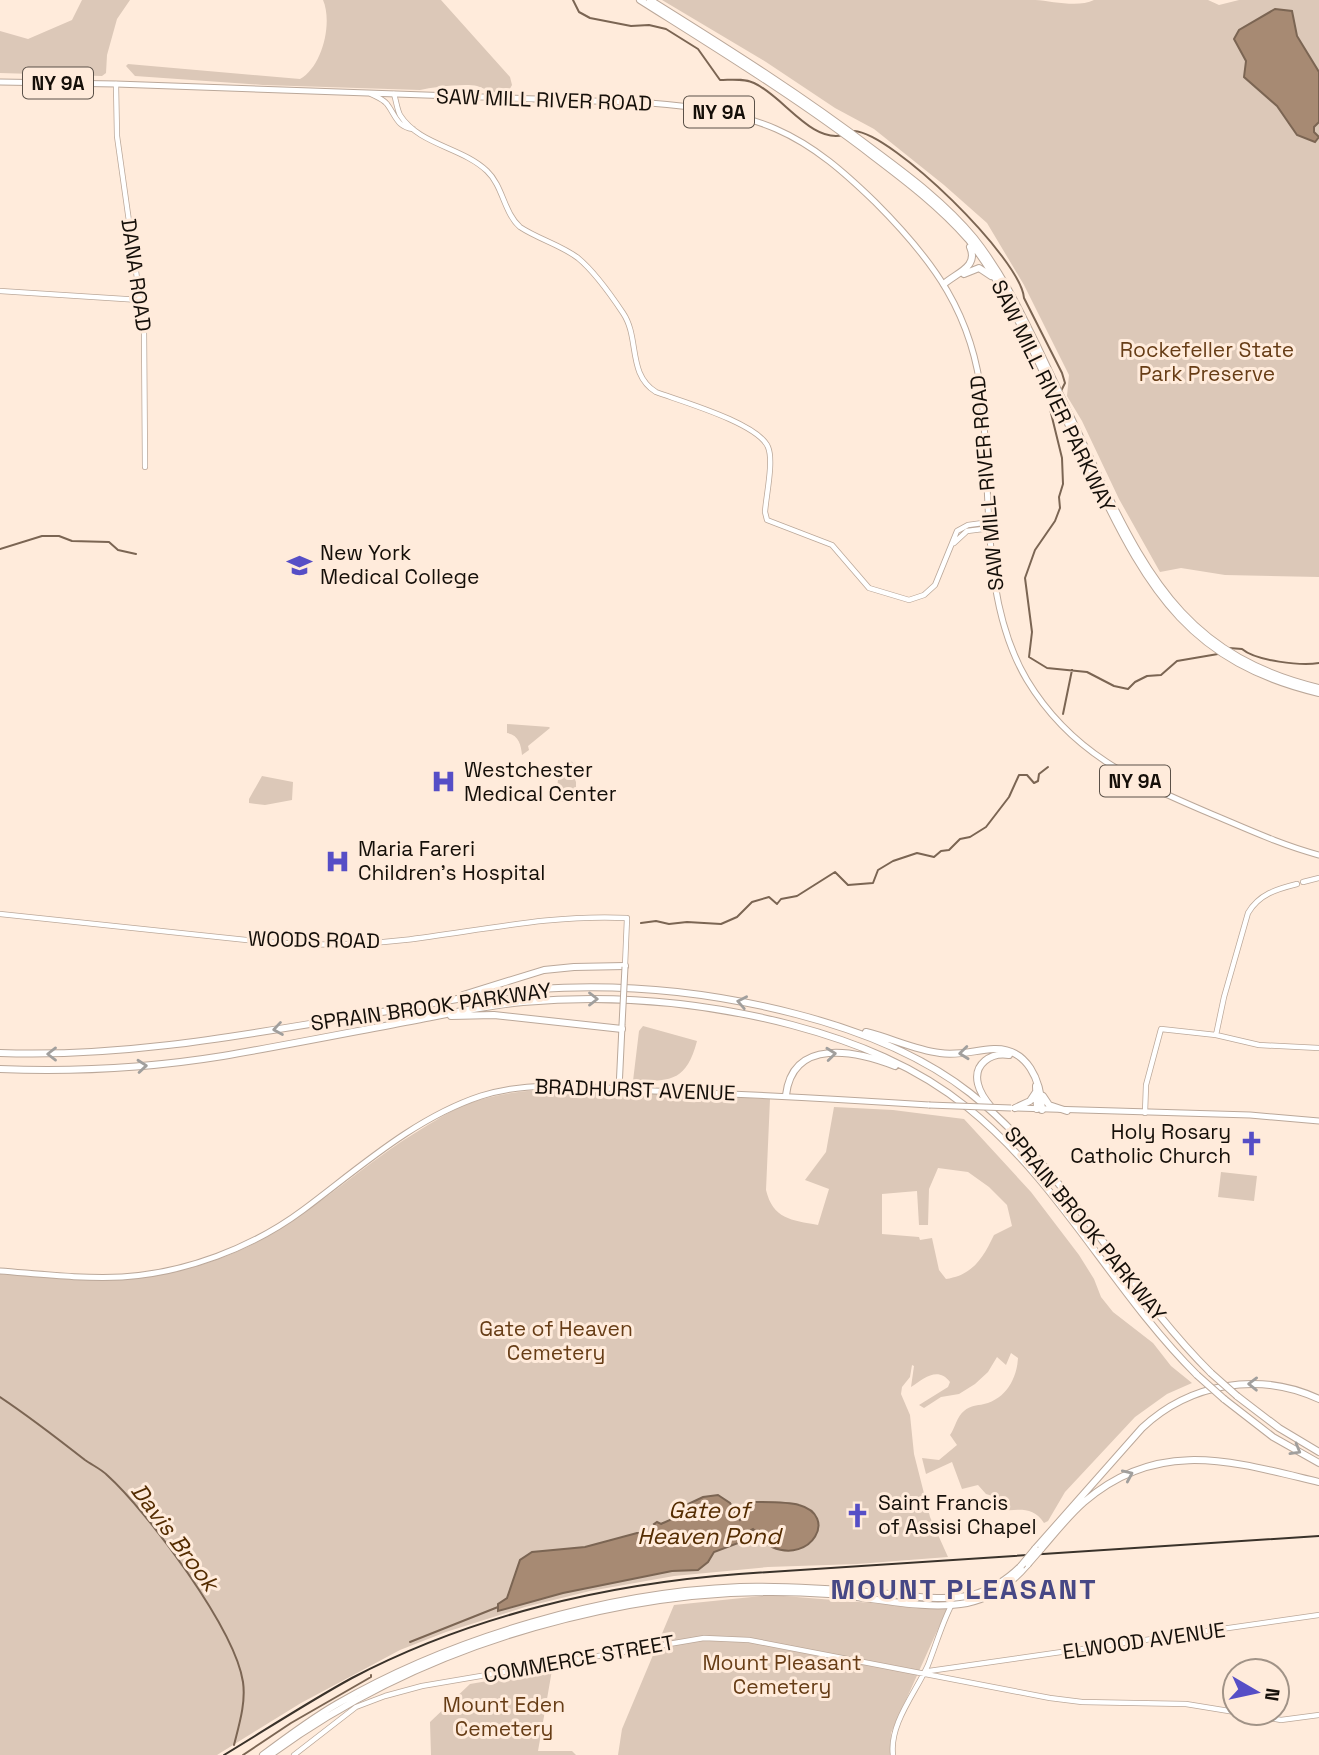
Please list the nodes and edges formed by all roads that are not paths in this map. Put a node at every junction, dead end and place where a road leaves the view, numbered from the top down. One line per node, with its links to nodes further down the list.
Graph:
1 (640, 0): 9 (highway, SAW MILL RIVER PARKWAY)
2 (650, 0): 9 (highway, SAW MILL RIVER PARKWAY)
3 (0, 82): 4 (main road, NY 9A)
4 (116, 84): 5 (main road, NY 9A); 14 (street, DANA ROAD)
5 (370, 93): 6 (main road, SAW MILL RIVER ROAD / NY 9A); 7 (street)
6 (394, 94): 7 (street); 8 (street); 11 (main road, SAW MILL RIVER ROAD / NY 9A)
7 (391, 111): 8 (street)
8 (414, 130): 17 (street)
9 (848, 133): 10 (highway, SAW MILL RIVER PARKWAY); 15 (highway, SAW MILL RIVER PARKWAY)
10 (958, 228): 11 (highway); 13 (highway, SAW MILL RIVER PARKWAY)
11 (944, 284): 13 (highway); 17 (main road, SAW MILL RIVER ROAD / NY 9A)
12 (0, 291): 14 (street)
13 (1004, 291): 15 (highway, SAW MILL RIVER PARKWAY)
14 (140, 300): 16 (street, DANA ROAD)
15 (1058, 396): 18 (highway, SAW MILL RIVER PARKWAY)
16 (145, 467)
17 (991, 525): 21 (main road, SAW MILL RIVER ROAD / NY 9A)
18 (1223, 652): 19 (highway, SAW MILL RIVER PARKWAY); 20 (highway, SAW MILL RIVER PARKWAY)
19 (1319, 688)
20 (1319, 693)
21 (1319, 855)
22 (1319, 878): 29 (street)
23 (0, 914): 24 (street, WOODS ROAD)
24 (625, 967): 25 (highway); 27 (main road, bridge)
25 (442, 1002): 28 (highway, SPRAIN BROOK PARKWAY, one-way to 25); 31 (highway, SPRAIN BROOK PARKWAY, one-way to 31)
26 (428, 1017): 27 (highway); 32 (highway, SPRAIN BROOK PARKWAY, one-way to 26); 33 (highway, SPRAIN BROOK PARKWAY, one-way to 33)
27 (622, 1027): 34 (main road)
28 (843, 1028): 35 (highway, one-way to 28); 41 (highway, SPRAIN BROOK PARKWAY)
29 (1216, 1035): 30 (street); 40 (street)
30 (1319, 1048)
31 (0, 1054)
32 (0, 1069)
33 (918, 1073): 36 (highway, one-way to 33); 46 (highway, SPRAIN BROOK PARKWAY, one-way to 46, bridge)
34 (619, 1089): 36 (main road, BRADHURST AVENUE); 43 (main road, BRADHURST AVENUE)
35 (1038, 1089): 37 (highway); 38 (highway); 39 (highway); 41 (highway)
36 (786, 1095): 37 (main road, BRADHURST AVENUE, bridge)
37 (1013, 1108): 38 (main road, BRADHURST AVENUE)
38 (1040, 1110): 39 (main road, BRADHURST AVENUE)
39 (1067, 1111): 40 (main road, BRADHURST AVENUE)
40 (1145, 1113): 42 (main road, BRADHURST AVENUE)
41 (999, 1119): 45 (highway, SPRAIN BROOK PARKWAY, bridge)
42 (1319, 1121)
43 (0, 1271)
44 (1319, 1399): 48 (highway, one-way to 48)
45 (1319, 1452)
46 (1319, 1463)
47 (1319, 1482): 48 (highway, one-way to 47)
48 (1038, 1549): 49 (highway, bridge)
49 (1024, 1565): 50 (highway); 51 (highway)
50 (956, 1597): 51 (street); 58 (highway)
51 (952, 1605): 54 (street); 59 (highway)
52 (1319, 1615): 53 (street, ELWOOD AVENUE)
53 (969, 1666): 54 (street, COMMERCE STREET)
54 (923, 1674): 55 (street, COMMERCE STREET); 60 (street, COMMERCE STREET); 61 (street)
55 (1221, 1710)
56 (1319, 1715): 57 (street)
57 (1291, 1719)
58 (263, 1755)
59 (270, 1755)
60 (294, 1755)
61 (893, 1755)

